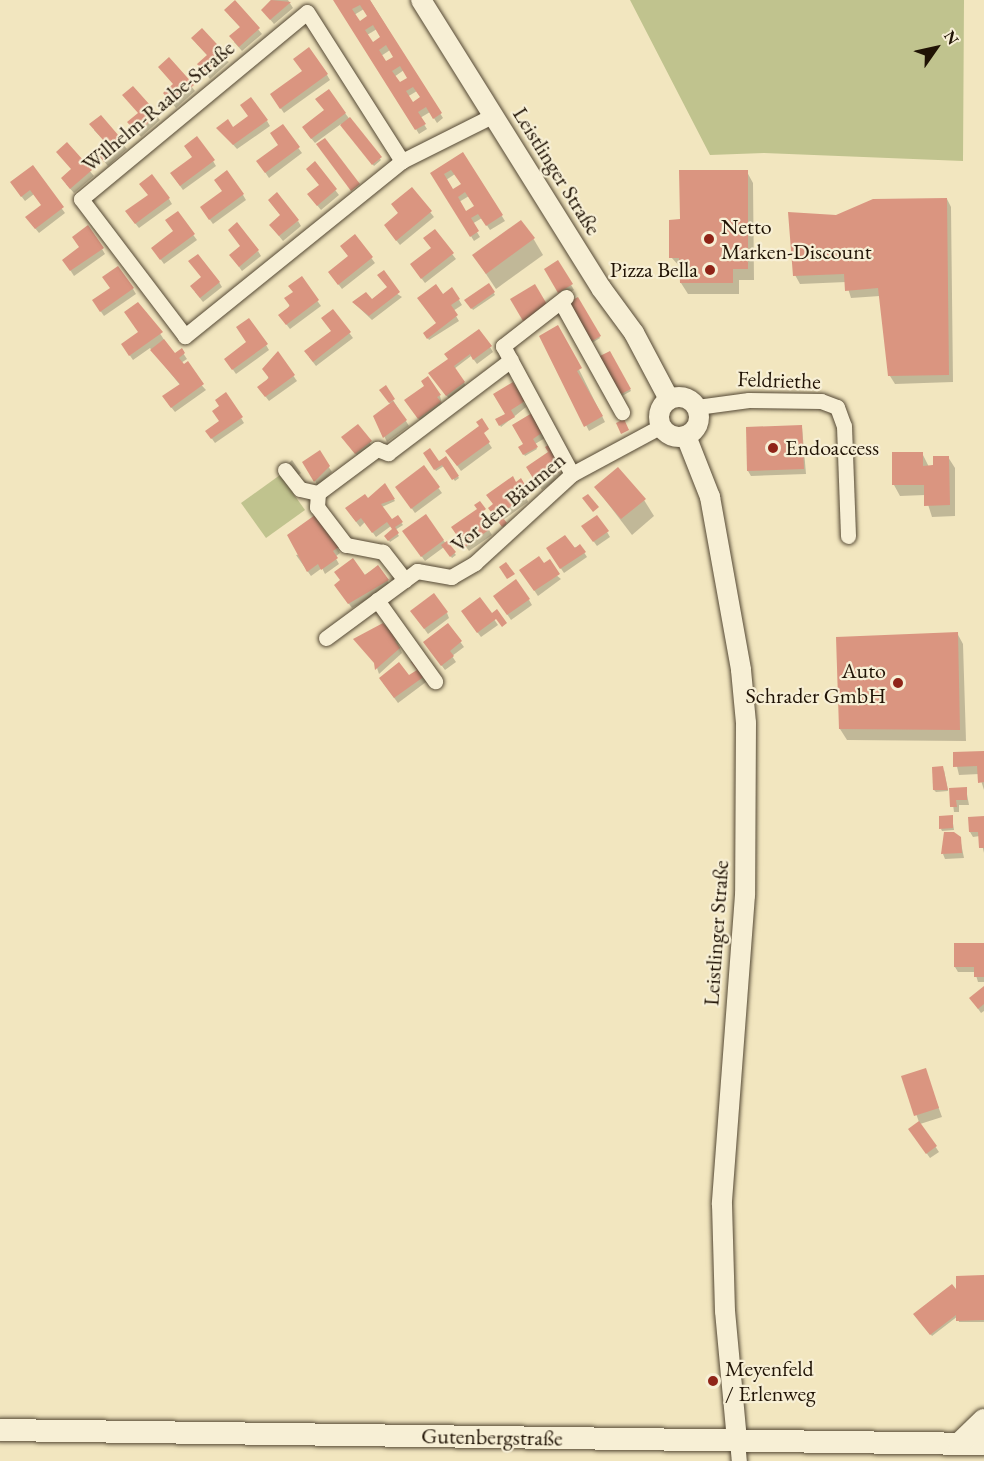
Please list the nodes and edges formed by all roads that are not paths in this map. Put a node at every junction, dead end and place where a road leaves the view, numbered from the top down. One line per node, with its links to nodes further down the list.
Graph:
1 (421, 0): 2 (street, Leistlinger Straße)
2 (494, 115): 3 (street, Wilhelm-Raabe-Straße); 5 (street, Leistlinger Straße)
3 (402, 161): 3 (street, Wilhelm-Raabe-Straße)
4 (511, 360): 7 (street); 11 (street); 12 (street)
5 (669, 399): 6 (street); 8 (street)
6 (697, 407): 9 (street); 13 (street, Feldriethe)
7 (622, 412)
8 (661, 426): 9 (street); 11 (street, Vor den Bäumen)
9 (686, 436): 21 (street, Leistlinger Straße)
10 (285, 470): 12 (street)
11 (572, 474): 14 (street, Vor den Bäumen)
12 (318, 493): 14 (street)
13 (848, 536)
14 (405, 580): 15 (street, Vor den Bäumen)
15 (377, 600): 16 (street, Vor den Bäumen); 17 (street)
16 (326, 638)
17 (435, 681)
18 (984, 1420): 22 (main road)
19 (0, 1430): 21 (main road, Gutenbergstraße)
20 (984, 1444): 22 (main road)
21 (738, 1450): 22 (main road, Gutenbergstraße)
22 (958, 1452)

